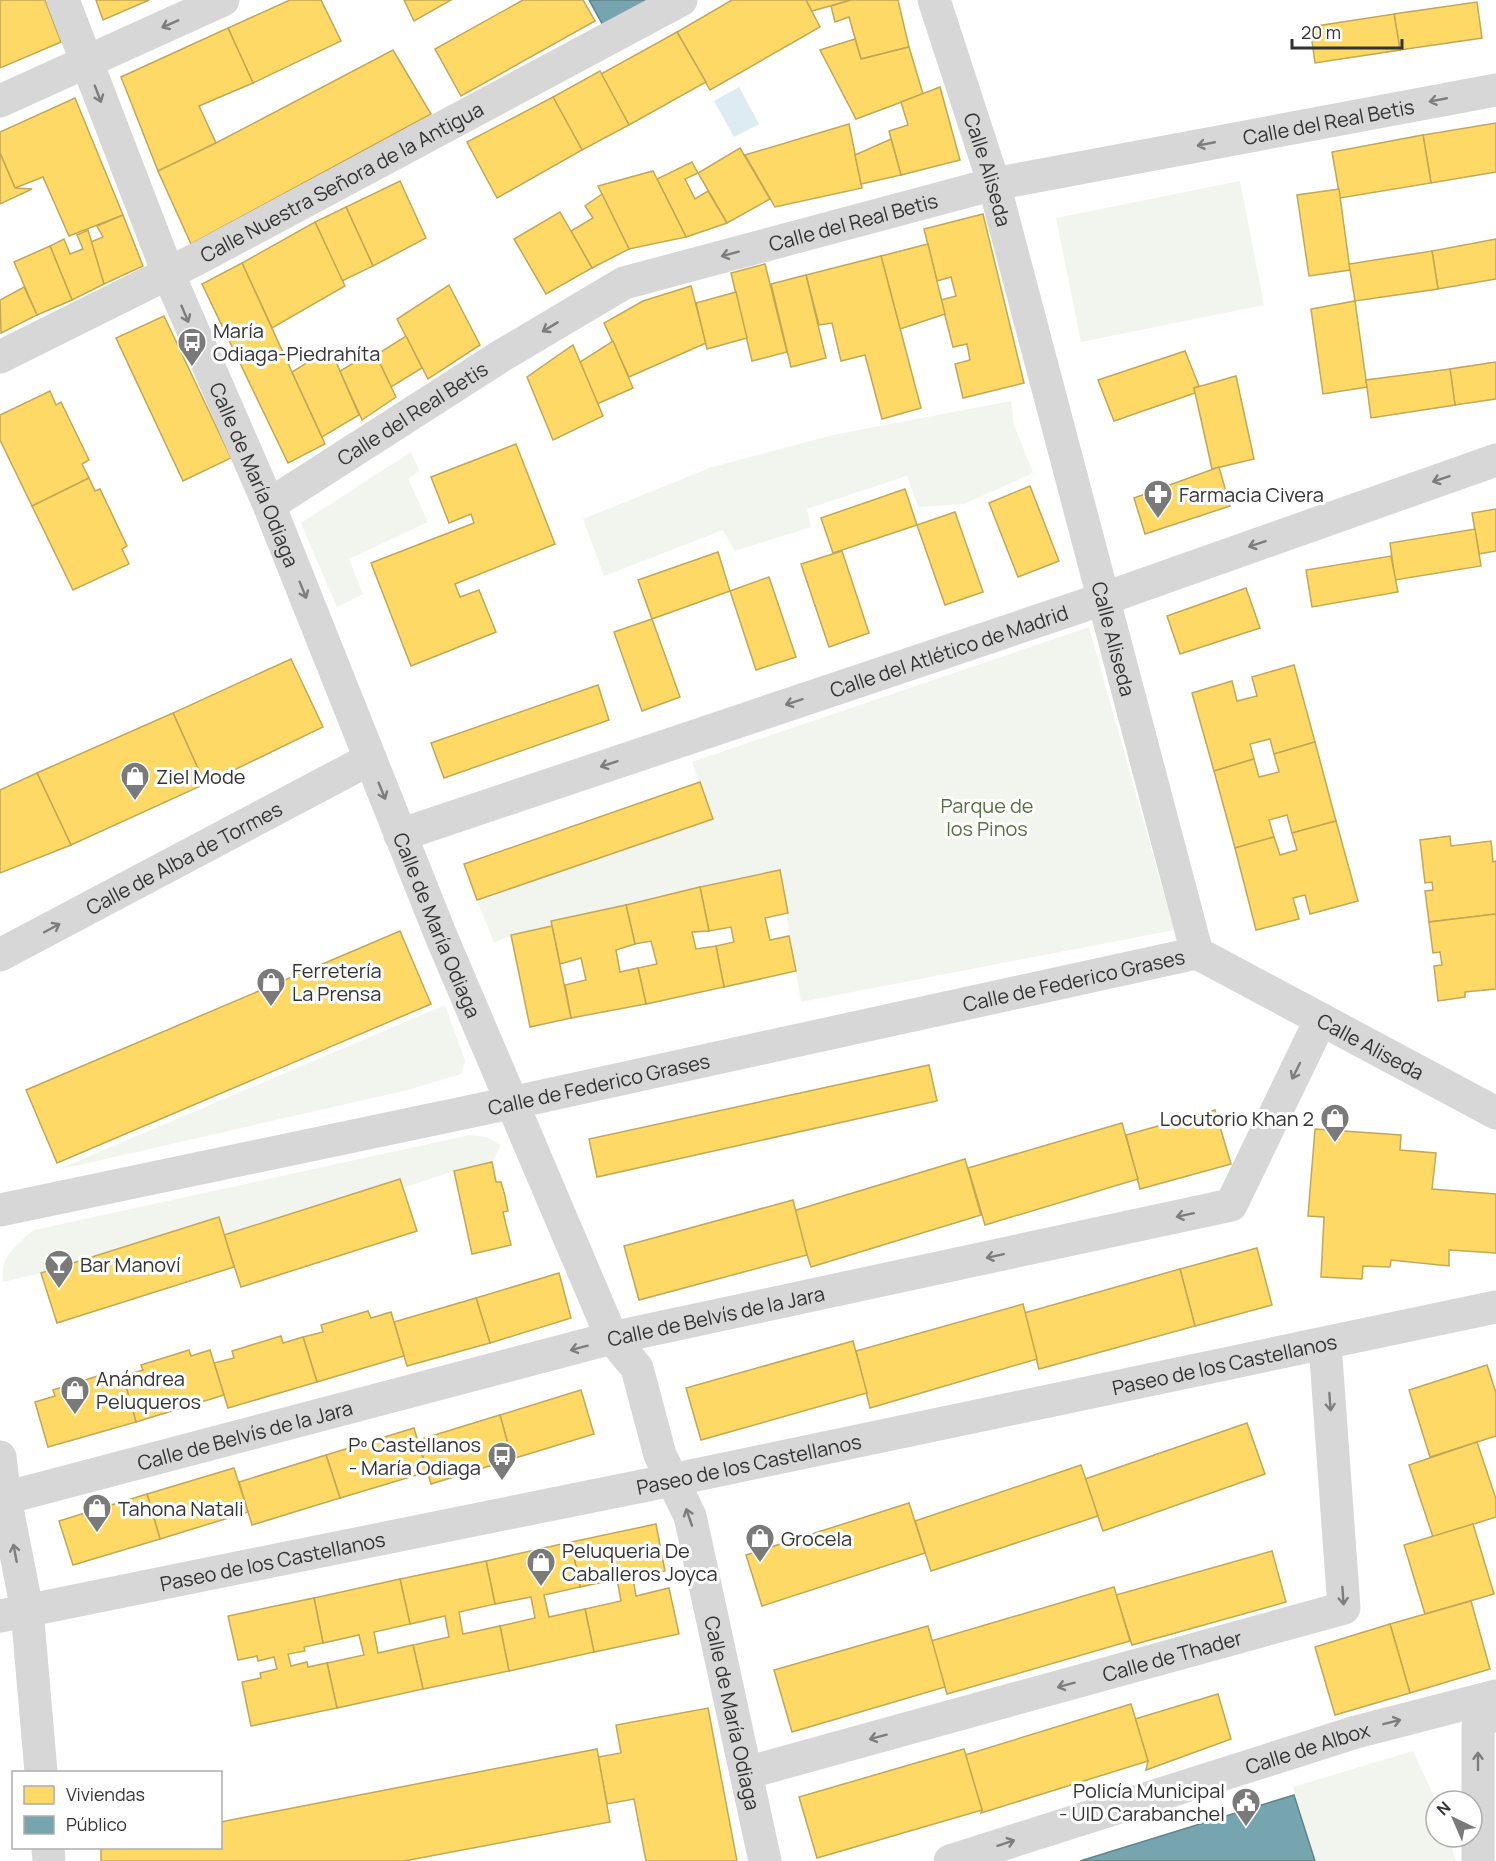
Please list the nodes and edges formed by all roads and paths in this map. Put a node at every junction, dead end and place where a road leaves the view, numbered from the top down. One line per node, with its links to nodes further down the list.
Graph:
1 (63, 0): 5 (street, Calle de María Odiaga)
2 (223, 0): 5 (street, one-way to 5)
3 (681, 0): 9 (street, Calle Nuestra Señora de la Antigua)
4 (934, 0): 8 (street, Calle Aliseda)
5 (86, 62): 7 (street); 9 (street, Calle de María Odiaga, one-way to 9)
6 (1496, 90): 8 (street, Calle del Real Betis, one-way to 8)
7 (0, 101)
8 (994, 184): 12 (street, Calle del Real Betis, one-way to 12); 13 (street, Calle Aliseda)
9 (168, 273): 10 (street, Calle Nuestra Señora de la Antigua); 12 (street, Calle de María Odiaga, one-way to 12)
10 (0, 357)
11 (1496, 460): 13 (street, Calle del Atlético de Madrid, one-way to 13)
12 (269, 505): 14 (street, Calle de María Odiaga, one-way to 14)
13 (1103, 599): 15 (street, Calle del Atlético de Madrid, one-way to 15); 16 (street, Calle Aliseda)
14 (370, 759): 15 (street, Calle de María Odiaga, one-way to 15); 17 (street, Calle de Alba de Tormes, one-way to 14)
15 (400, 835): 19 (street, Calle de María Odiaga)
16 (1197, 953): 18 (street, Calle Aliseda); 19 (street, Calle de Federico Grases)
17 (0, 955)
18 (1321, 1018): 20 (street, Calle Aliseda); 23 (street, Calle de Belvís de la Jara, one-way to 23)
19 (511, 1103): 21 (street, Calle de Federico Grases); 23 (street, Calle de María Odiaga)
20 (1496, 1113)
21 (0, 1210)
22 (1496, 1307): 24 (street, Paseo de los Castellanos)
23 (612, 1338): 26 (street, Calle de María Odiaga); 27 (street, Calle de Belvís de la Jara, one-way to 27)
24 (1325, 1344): 26 (street, Paseo de los Castellanos); 32 (street, Calle de Thader, one-way to 32)
25 (0, 1457): 27 (street)
26 (672, 1480): 28 (street, Paseo de los Castellanos); 32 (street, Calle de María Odiaga, one-way to 26)
27 (5, 1498): 28 (street, one-way to 27)
28 (13, 1613): 31 (street)
29 (1496, 1696): 34 (street, Calle de Albox, one-way to 29)
30 (1490, 1721): 35 (street, one-way to 30)
31 (41, 1771)
32 (746, 1773): 33 (street, Calle de María Odiaga)
33 (765, 1861)
34 (950, 1861)
35 (1479, 1861)

